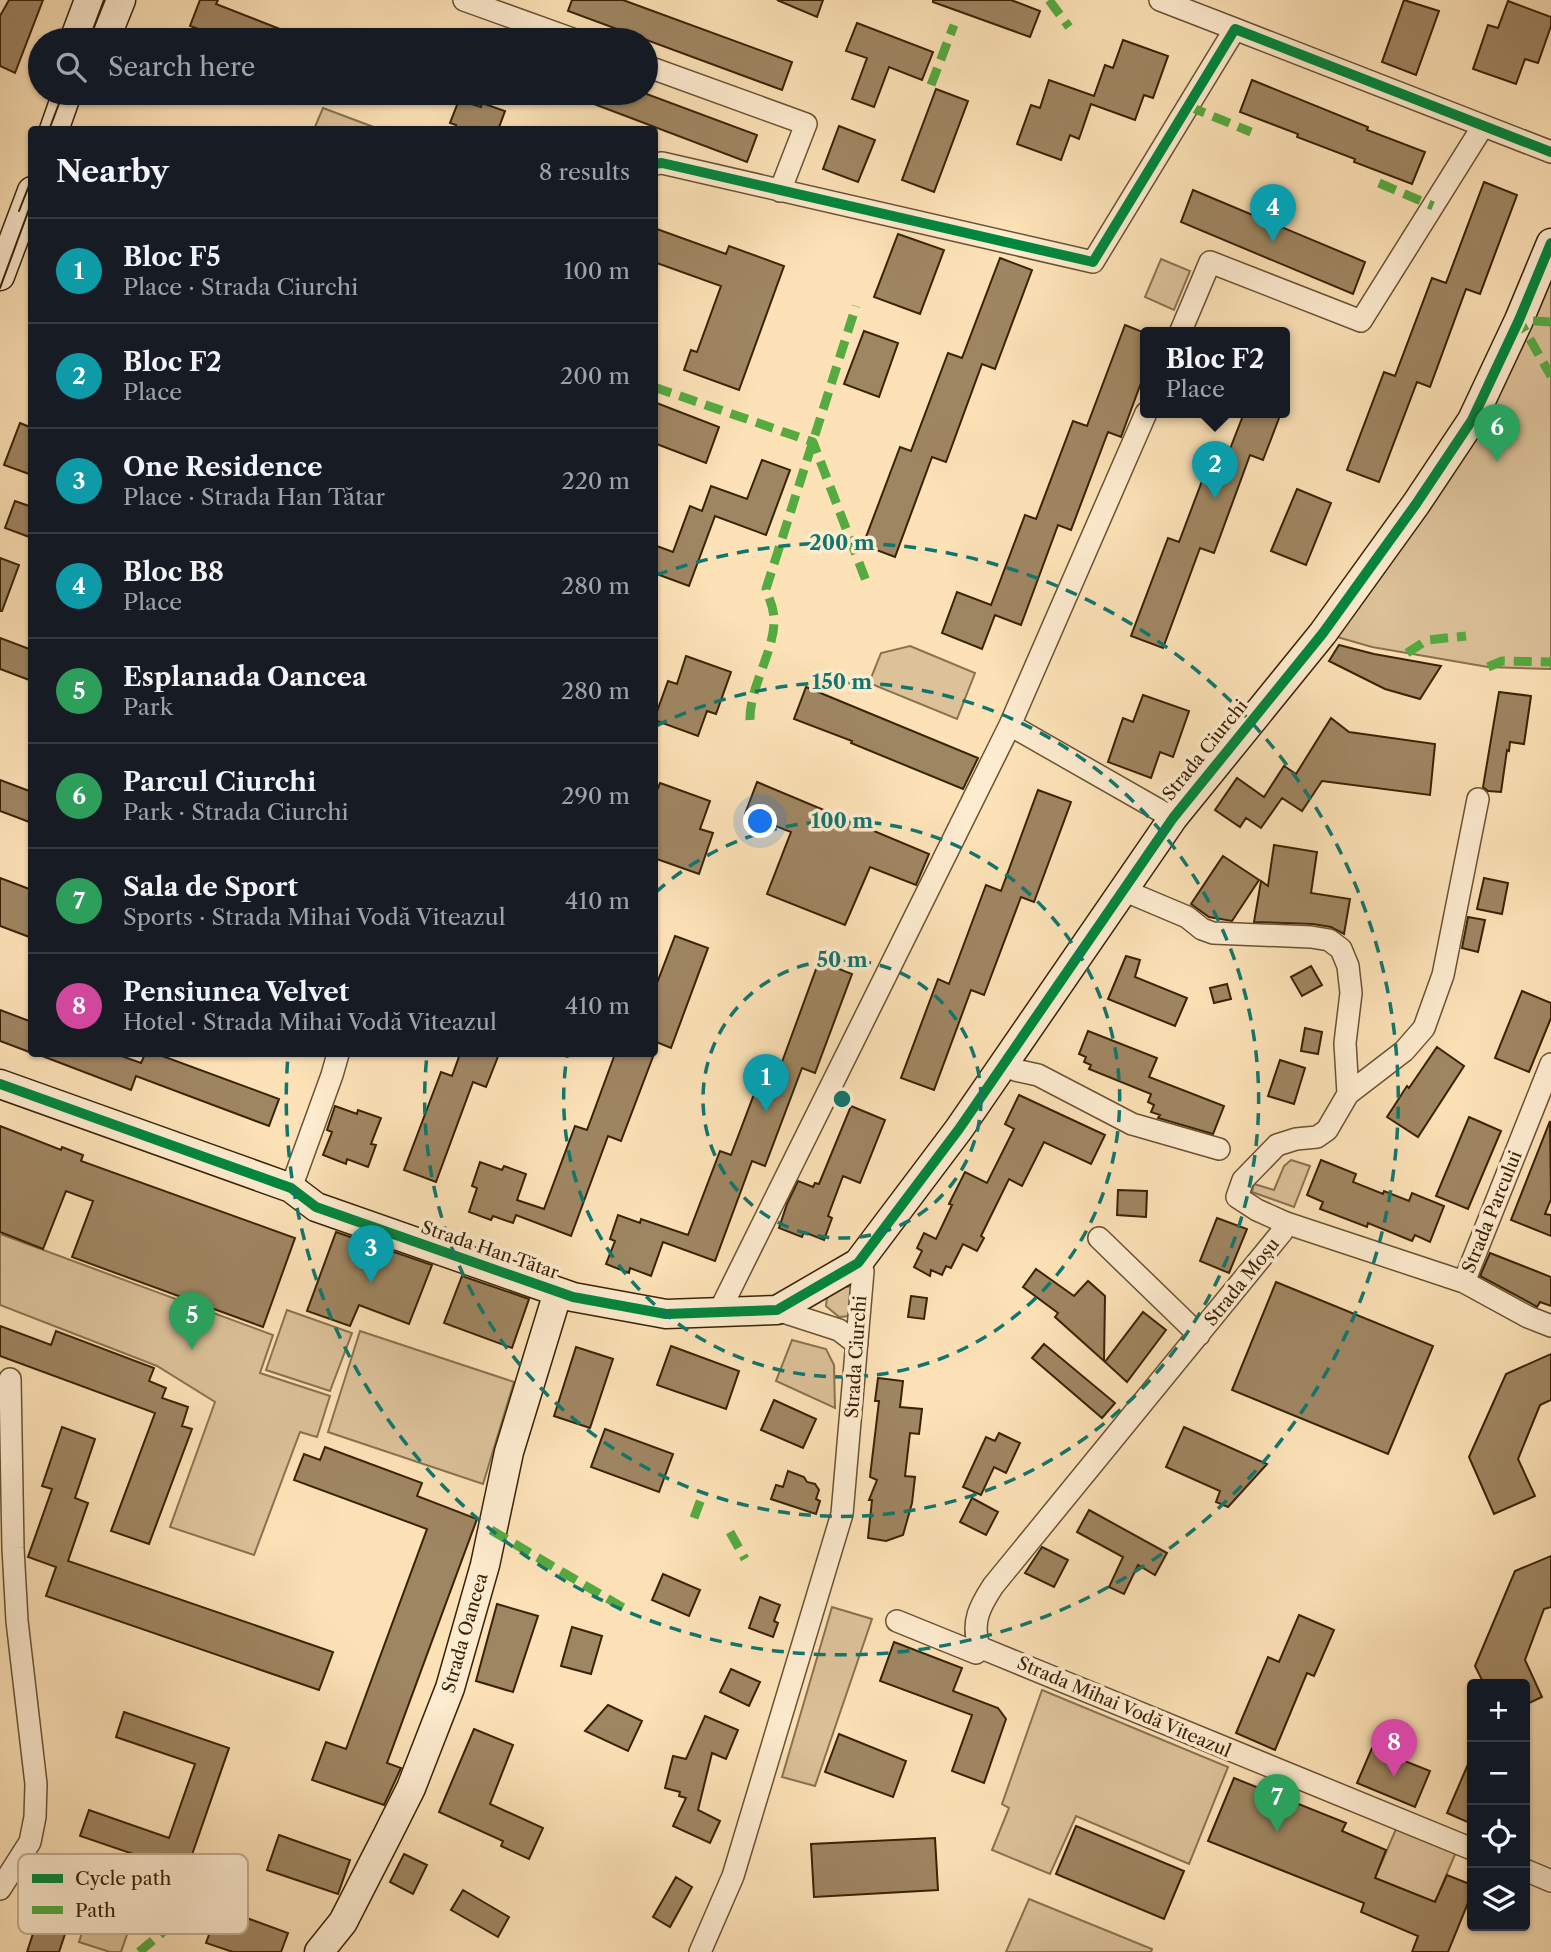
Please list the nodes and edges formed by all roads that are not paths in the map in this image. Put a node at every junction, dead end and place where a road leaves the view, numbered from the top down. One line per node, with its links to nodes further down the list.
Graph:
1 (89, 0): 5 (street)
2 (121, 0): 6 (street)
3 (464, 0): 7 (street)
4 (1160, 0): 8 (street)
5 (78, 28)
6 (110, 28)
7 (542, 28)
8 (1235, 29): 12 (street); 15 (street)
9 (658, 70): 15 (street)
10 (63, 105): 11 (street)
11 (55, 126)
12 (1483, 126): 13 (street); 19 (street)
13 (1551, 152)
14 (658, 164): 15 (street)
15 (780, 191)
16 (28, 202): 18 (street)
17 (1551, 243): 23 (street, Strada Ciurchi)
18 (0, 276)
19 (1183, 327)
20 (1144, 418): 21 (street)
21 (1010, 725): 23 (street); 38 (street)
22 (1478, 799): 29 (street, Strada Moșu)
23 (1173, 818): 24 (street, Strada Ciurchi)
24 (1123, 890): 26 (street, Strada Ciurchi); 29 (street)
25 (337, 1057): 31 (street)
26 (1004, 1063): 30 (street); 34 (street, Strada Ciurchi)
27 (1551, 1064): 35 (street, Strada Parcului)
28 (0, 1084): 31 (street, Strada Han Tătar)
29 (1348, 1094): 32 (street, Strada Moșu)
30 (1219, 1149)
31 (291, 1188): 36 (street, Strada Han Tătar)
32 (1286, 1223): 35 (street, Strada Parcului); 40 (street, Strada Moșu)
33 (1099, 1238): 40 (street)
34 (858, 1263): 37 (street, Strada Han Tătar); 41 (street, Strada Ciurchi)
35 (1464, 1282): 39 (street, Strada Parcului)
36 (558, 1292): 38 (street, Strada Han Tătar); 52 (street, Strada Oancea)
37 (777, 1310): 38 (street, Strada Han Tătar); 41 (street)
38 (718, 1314)
39 (1551, 1326)
40 (1199, 1335): 45 (street, Strada Moșu)
41 (857, 1344): 53 (street, Strada Ciurchi)
42 (10, 1379): 43 (street)
43 (8, 1621): 47 (street)
44 (897, 1621): 45 (street, Strada Mihai Vodă Viteazul)
45 (979, 1647): 46 (street, Strada Mihai Vodă Viteazul)
46 (1467, 1847)
47 (22, 1854)
48 (18, 1861): 51 (street)
49 (1530, 1873): 50 (street)
50 (1551, 1881)
51 (0, 1889)
52 (319, 1952)
53 (700, 1952)

